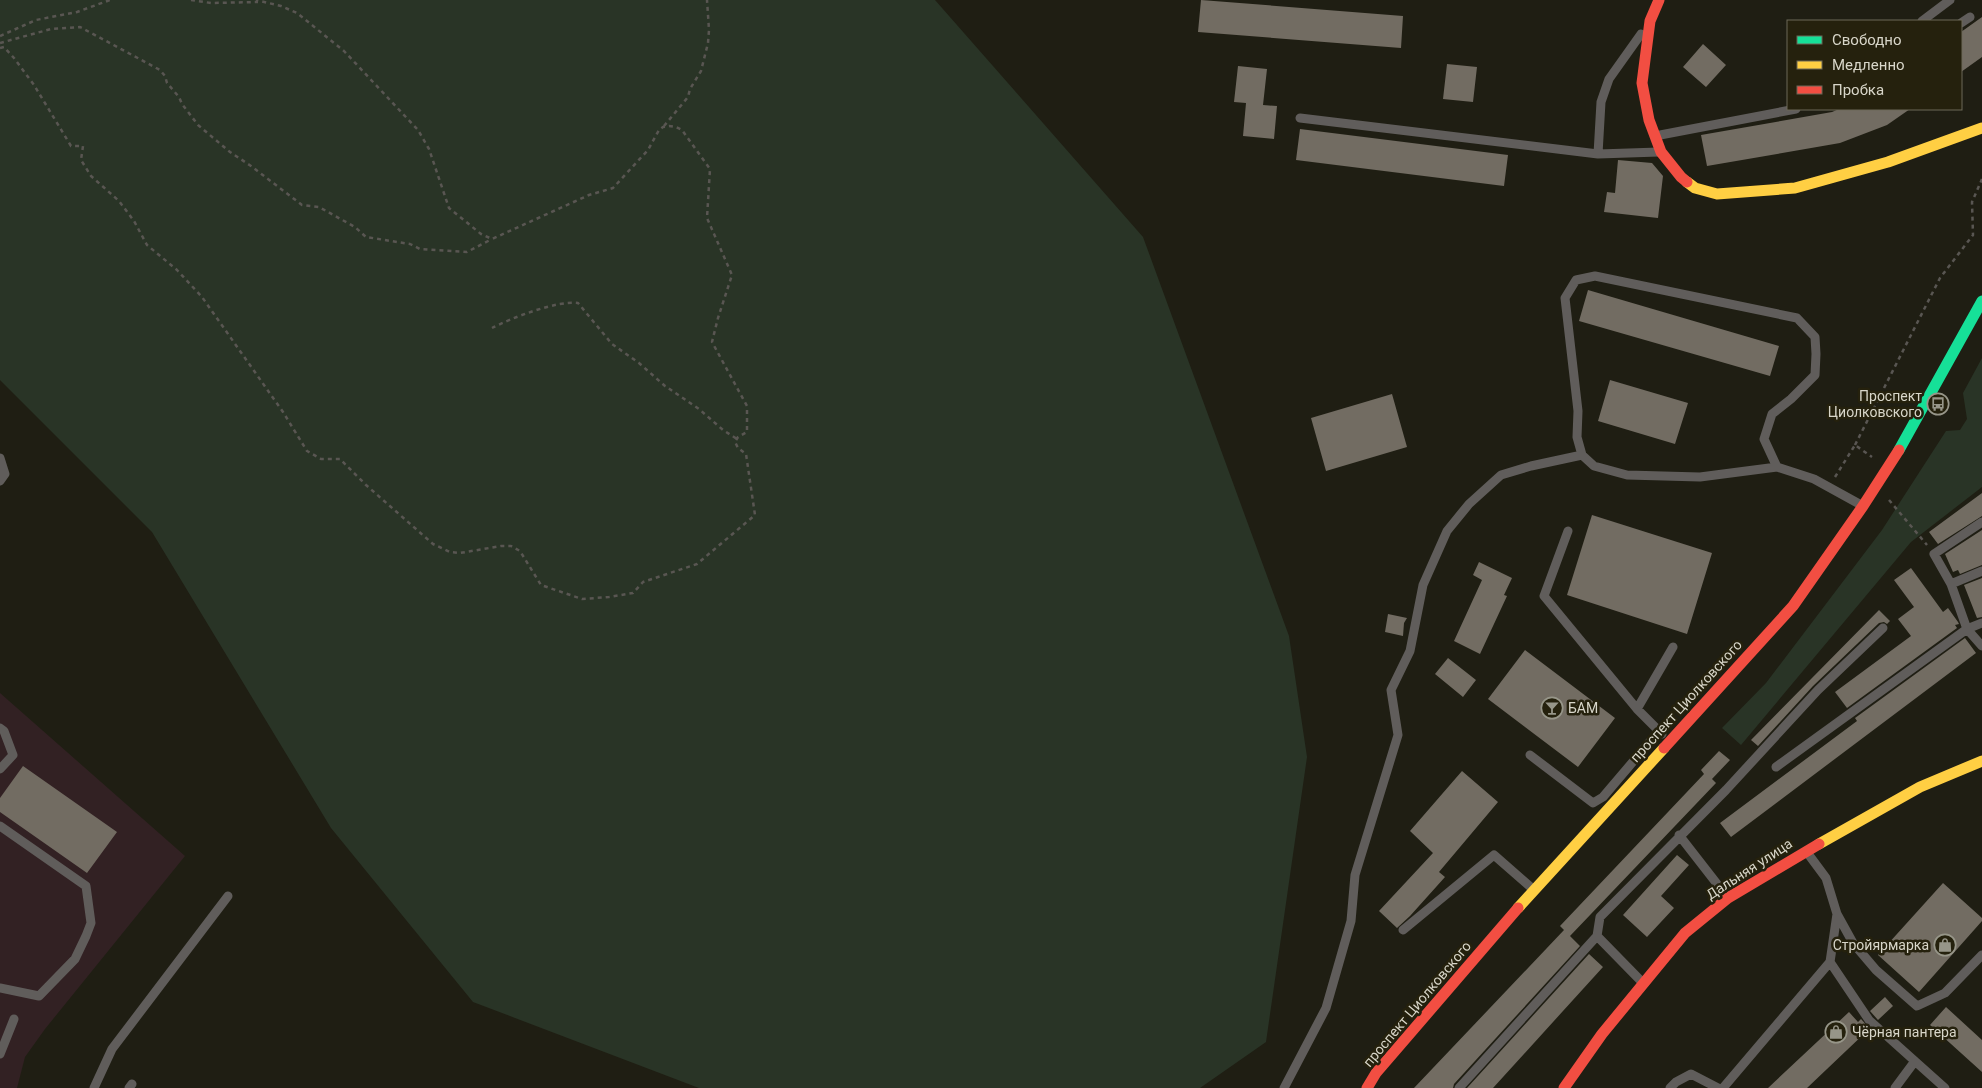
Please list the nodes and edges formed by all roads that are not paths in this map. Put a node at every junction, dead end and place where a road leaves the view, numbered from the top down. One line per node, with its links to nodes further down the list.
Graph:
1 (1659, 0): 5 (street)
2 (1950, 0): 4 (lane)
3 (1970, 17): 6 (lane)
4 (1923, 20)
5 (1650, 21): 10 (street); 12 (lane)
6 (1962, 21)
7 (1791, 110): 10 (lane)
8 (1300, 118): 12 (lane)
9 (1982, 128): 11 (street)
10 (1655, 136): 11 (street)
11 (1661, 152): 12 (lane)
12 (1598, 154)
13 (1982, 301): 18 (street, проспект Циолковского)
14 (1582, 454): 16 (lane); 16 (lane); 53 (lane)
15 (0, 458): 17 (lane)
16 (1777, 468): 18 (lane)
17 (0, 481)
18 (1863, 506): 31 (street, проспект Циолковского)
19 (1982, 522): 22 (lane)
20 (1568, 531): 28 (lane)
21 (1982, 571): 22 (lane)
22 (1951, 584): 25 (lane)
23 (1982, 623): 25 (lane)
24 (1883, 628): 37 (lane)
25 (1967, 629): 26 (lane); 34 (lane)
26 (1982, 646)
27 (1673, 647): 28 (lane)
28 (1637, 709): 30 (lane)
29 (0, 728): 35 (lane)
30 (1660, 731): 31 (lane); 32 (lane)
31 (1670, 741): 39 (street, проспект Циолковского)
32 (1530, 755)
33 (1982, 761): 38 (street, Дальняя улица)
34 (1776, 767)
35 (0, 769)
36 (0, 826): 48 (lane)
37 (1679, 835): 41 (lane); 44 (lane)
38 (1806, 851): 41 (street, Дальняя улица); 42 (lane)
39 (1534, 890): 43 (lane); 54 (street, проспект Циолковского)
40 (228, 896): 52 (lane)
41 (1728, 898): 47 (street, Дальняя улица)
42 (1838, 914): 45 (lane); 46 (lane)
43 (1403, 930)
44 (1597, 936): 47 (lane); 55 (lane)
45 (1982, 955)
46 (1830, 962): 51 (lane); 59 (lane)
47 (1643, 982): 56 (street, Дальняя улица)
48 (0, 988)
49 (14, 1019): 50 (lane)
50 (0, 1054)
51 (1915, 1061): 60 (lane); 61 (lane)
52 (94, 1088)
53 (1284, 1088)
54 (1367, 1088)
55 (1459, 1088)
56 (1564, 1088)
57 (1670, 1088): 58 (lane)
58 (1718, 1088)
59 (1723, 1088)
60 (1895, 1088)
61 (1945, 1088)

